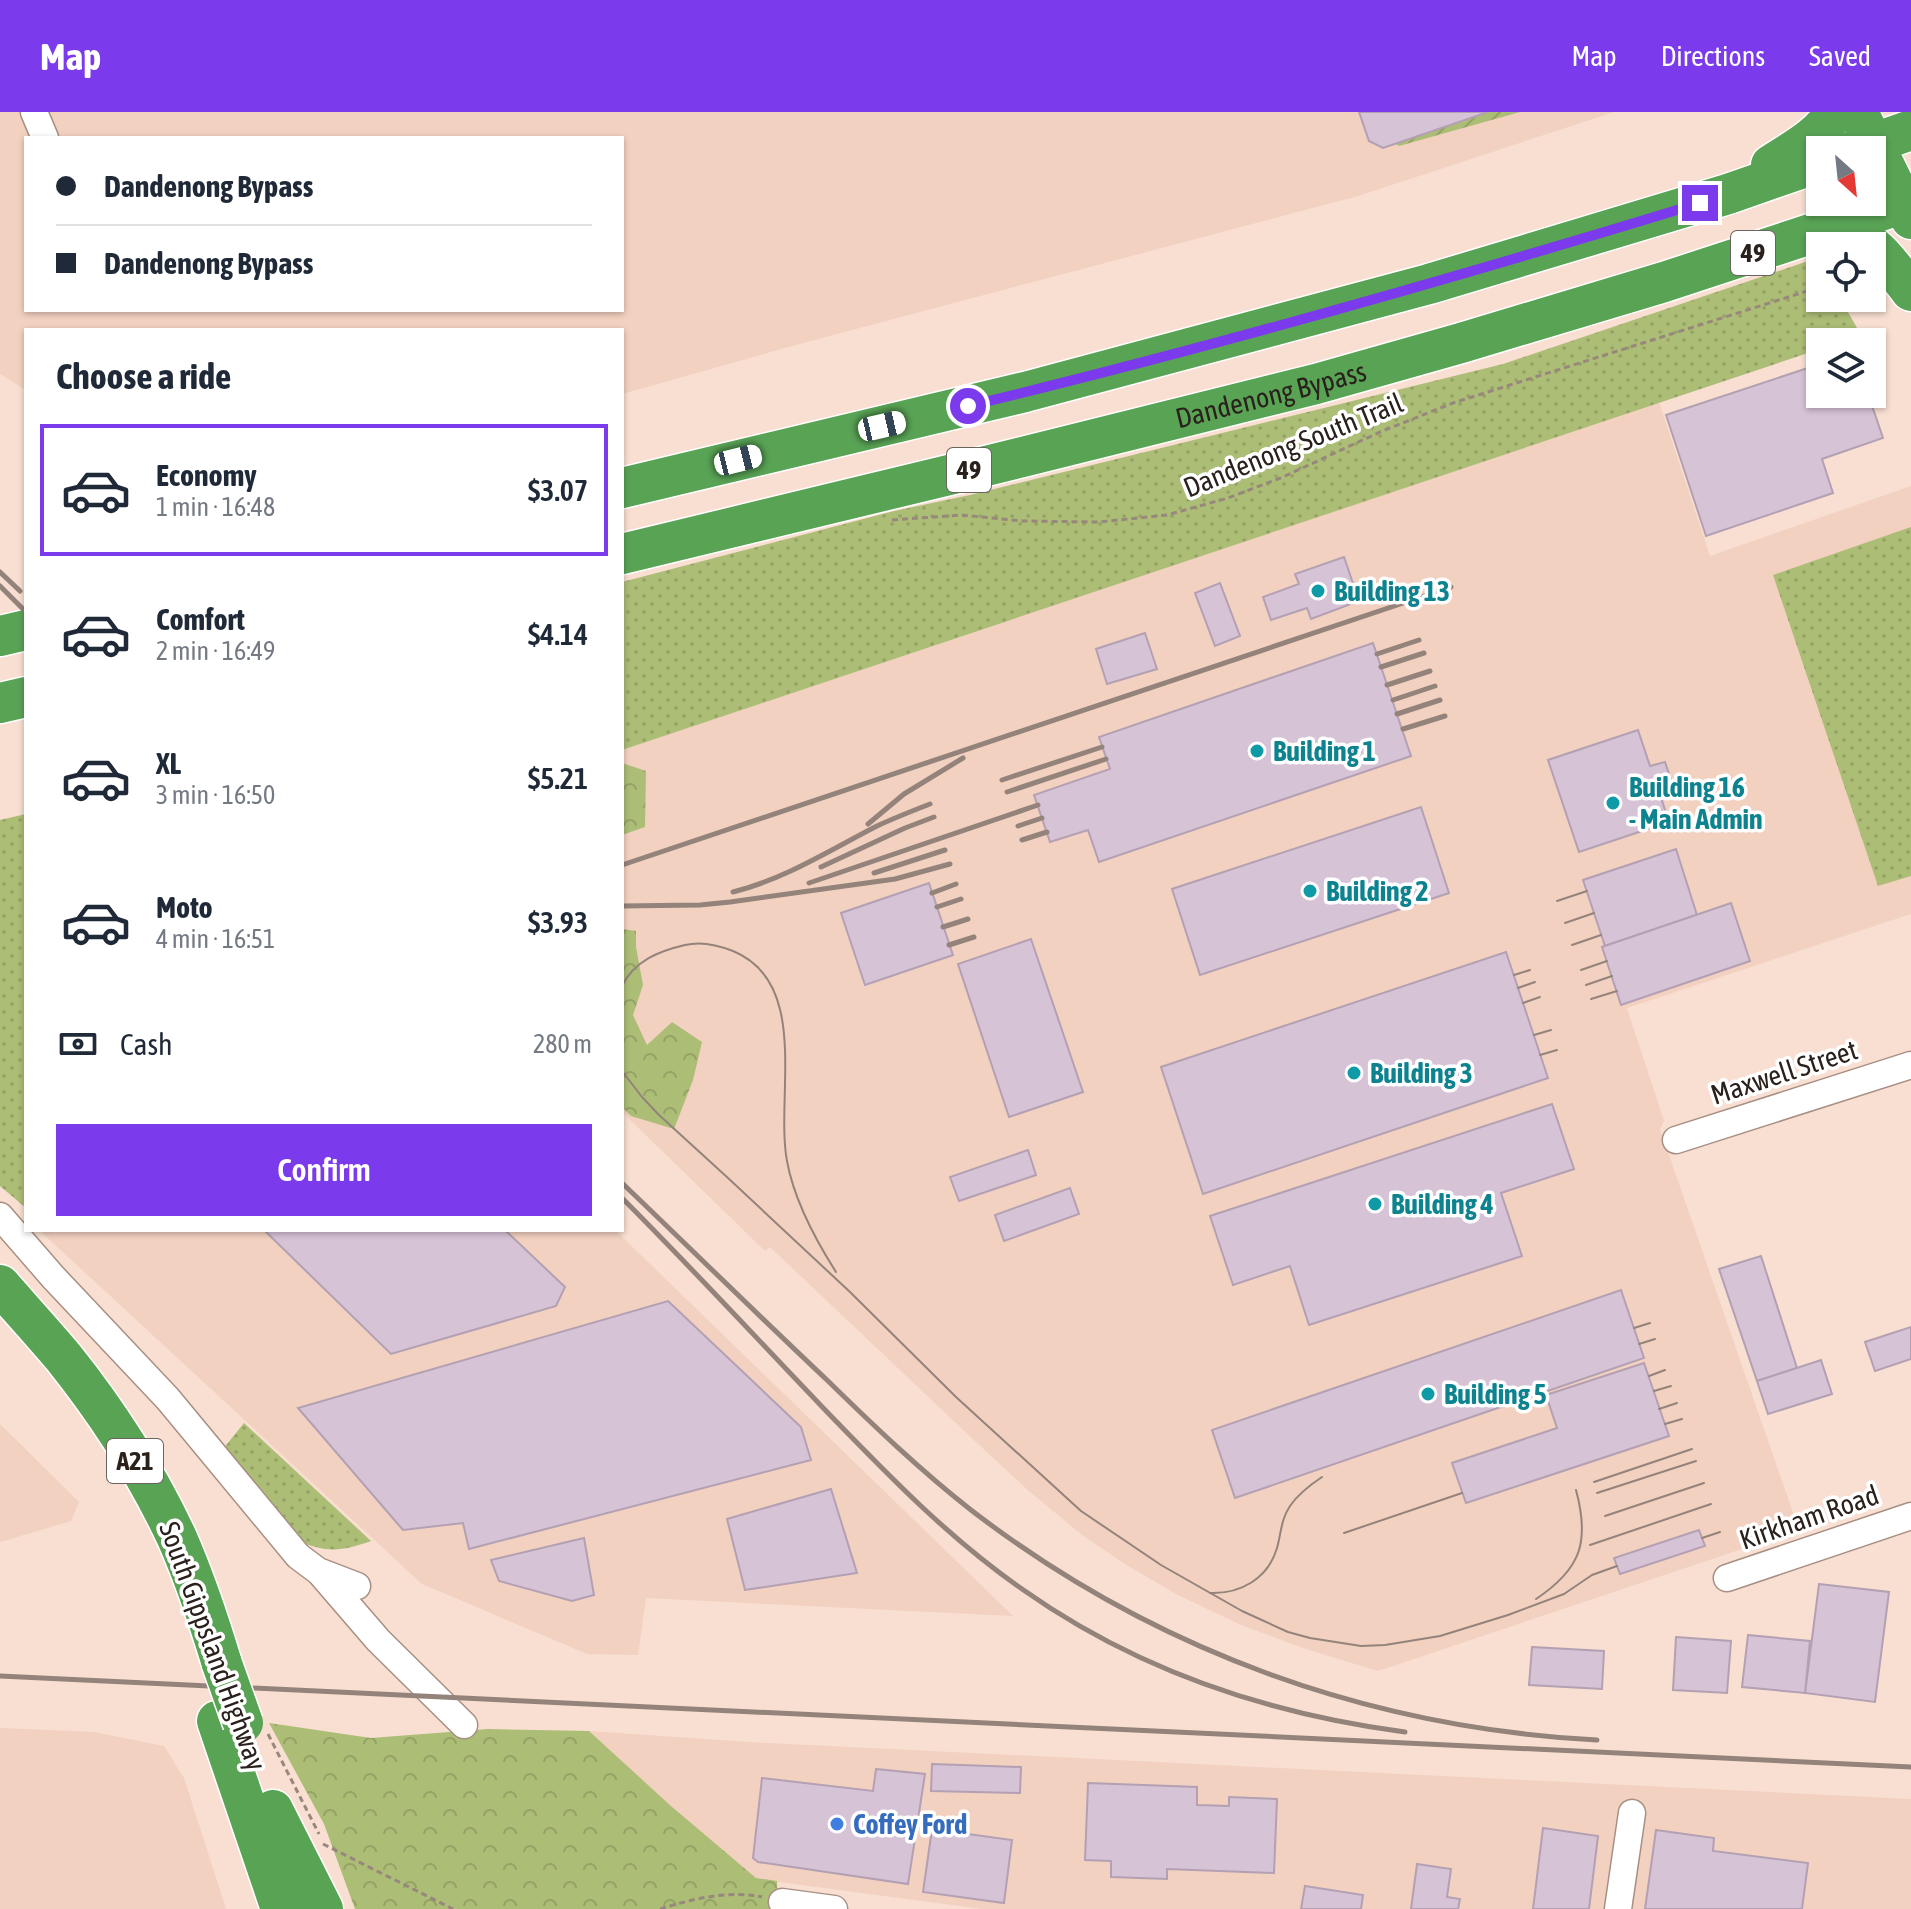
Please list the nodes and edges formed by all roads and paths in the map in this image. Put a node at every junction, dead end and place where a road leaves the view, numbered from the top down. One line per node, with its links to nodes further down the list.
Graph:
1 (34, 112): 5 (street)
2 (1834, 112): 7 (highway)
3 (1911, 130): 4 (highway)
4 (1862, 135): 8 (highway)
5 (44, 136)
6 (1806, 167): 7 (highway, 49)
7 (1728, 194): 12 (highway, 49)
8 (1909, 208): 9 (highway, Dandenong Bypass / 49)
9 (1841, 224): 11 (highway); 14 (highway, Dandenong Bypass / 49)
10 (1806, 291): 13 (path, Dandenong South Trail)
11 (1911, 291)
12 (624, 488)
13 (889, 521)
14 (624, 554)
15 (24, 697): 16 (highway)
16 (0, 703)
17 (1911, 1065): 18 (street, Maxwell Street)
18 (1676, 1140)
19 (0, 1216): 23 (street)
20 (0, 1285): 26 (highway, South Gippsland Highway / A21)
21 (0, 1326): 26 (highway, South Gippsland Highway / A21)
22 (1911, 1516): 24 (street, Kirkham Road)
23 (320, 1572): 25 (street); 28 (street)
24 (1727, 1578)
25 (357, 1586)
26 (209, 1663): 27 (highway, South Gippsland Highway)
27 (230, 1722): 29 (highway, South Gippsland Highway); 33 (highway, South Gippsland Highway)
28 (464, 1725)
29 (273, 1810): 34 (highway, South Gippsland Highway); 35 (highway)
30 (1632, 1813): 39 (street)
31 (323, 1844): 36 (path)
32 (773, 1900): 37 (path); 38 (street)
33 (281, 1909)
34 (307, 1909)
35 (323, 1909)
36 (453, 1909)
37 (660, 1909)
38 (834, 1909)
39 (1618, 1909)

